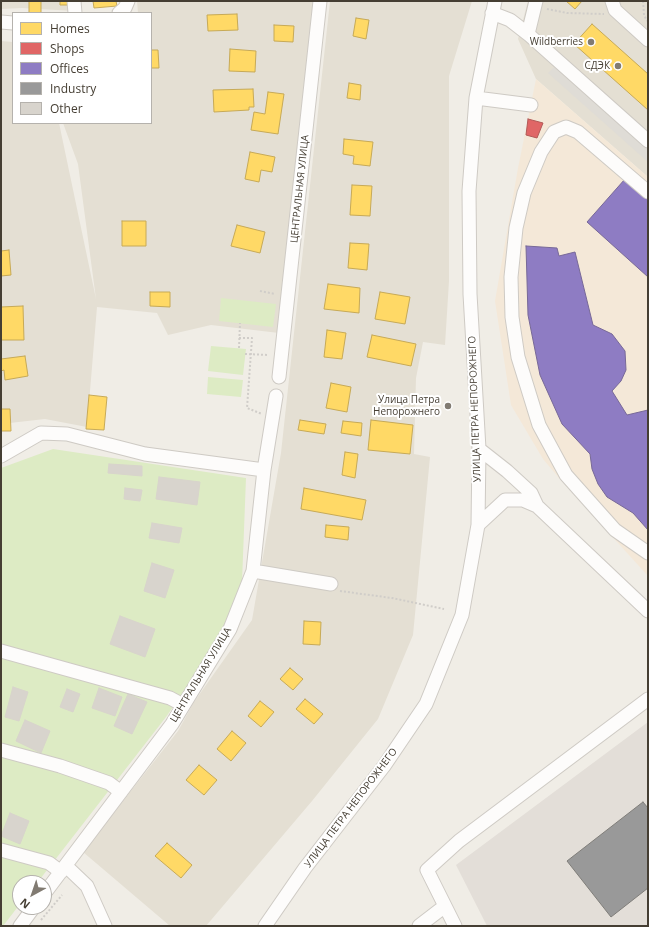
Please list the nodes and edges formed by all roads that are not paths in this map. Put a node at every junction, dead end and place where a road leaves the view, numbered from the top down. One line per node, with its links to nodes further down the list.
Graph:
1 (74, 1): 7 (street)
2 (128, 1): 8 (street)
3 (320, 1): 17 (street, ЦЕНТРАЛЬНАЯ УЛИЦА)
4 (536, 3): 11 (street)
5 (614, 6): 12 (street)
6 (494, 7): 11 (street); 13 (street, УЛИЦА ПЕТРА НЕПОРОЖНЕГО)
7 (75, 12)
8 (120, 12)
9 (1, 22): 10 (street)
10 (12, 23)
11 (528, 34): 15 (street)
12 (648, 40)
13 (476, 98): 14 (street); 19 (street, УЛИЦА ПЕТРА НЕПОРОЖНЕГО)
14 (531, 105)
15 (648, 141)
16 (648, 192): 24 (street)
17 (279, 377)
18 (276, 396): 21 (street, ЦЕНТРАЛЬНАЯ УЛИЦА)
19 (479, 449): 22 (street); 23 (street, УЛИЦА ПЕТРА НЕПОРОЖНЕГО)
20 (1, 456): 21 (street)
21 (264, 470): 25 (street, ЦЕНТРАЛЬНАЯ УЛИЦА)
22 (537, 506): 23 (street); 27 (street)
23 (478, 525): 40 (street, УЛИЦА ПЕТРА НЕПОРОЖНЕГО)
24 (648, 554)
25 (253, 572): 26 (street); 30 (street, ЦЕНТРАЛЬНАЯ УЛИЦА)
26 (331, 584)
27 (648, 612)
28 (1, 651): 30 (street)
29 (648, 699): 36 (street)
30 (183, 705): 32 (street, ЦЕНТРАЛЬНАЯ УЛИЦА)
31 (1, 750): 32 (street)
32 (121, 792): 34 (street, ЦЕНТРАЛЬНАЯ УЛИЦА)
33 (1, 850): 34 (street)
34 (63, 869): 35 (street, ЦЕНТРАЛЬНАЯ УЛИЦА); 39 (street)
35 (52, 883)
36 (445, 906): 41 (street); 42 (street)
37 (28, 915): 38 (street)
38 (20, 926)
39 (105, 926)
40 (265, 926)
41 (419, 926)
42 (455, 926)

